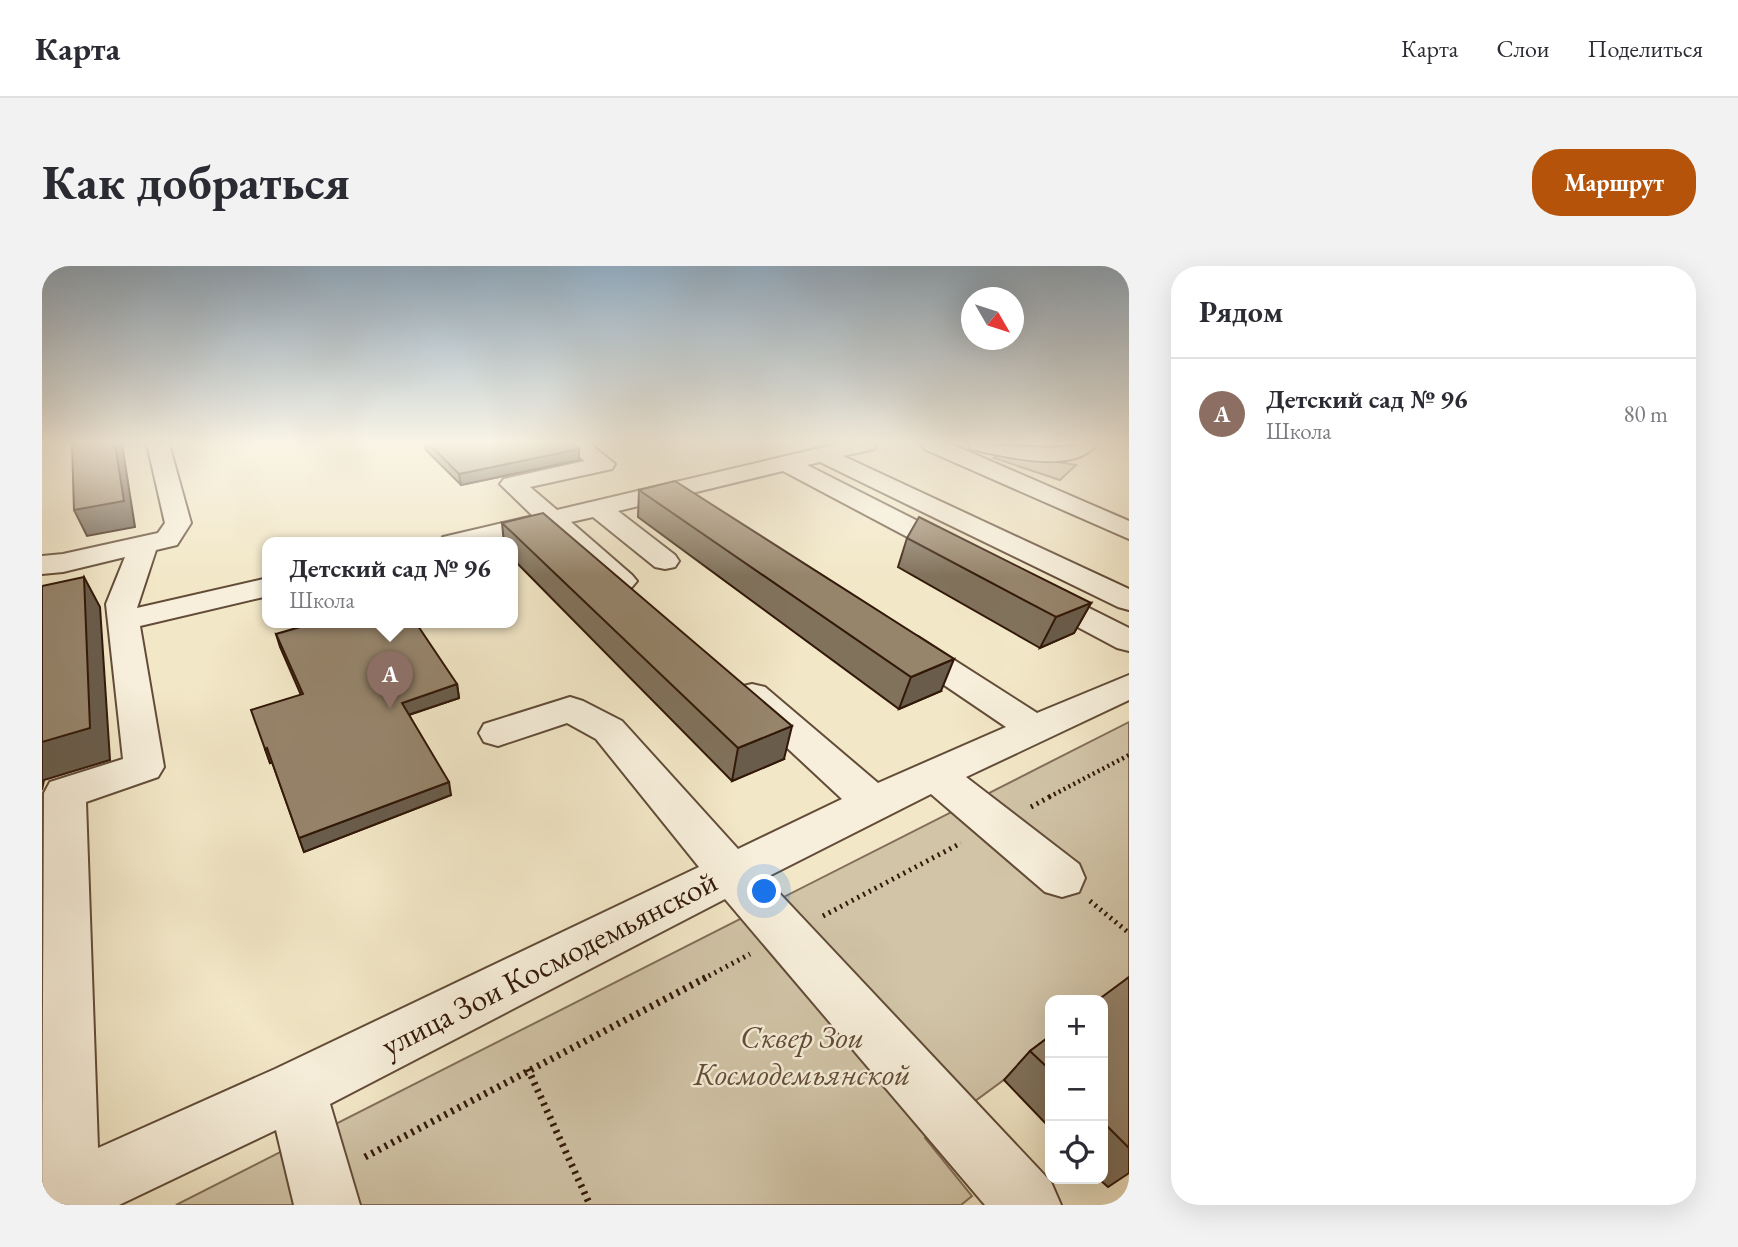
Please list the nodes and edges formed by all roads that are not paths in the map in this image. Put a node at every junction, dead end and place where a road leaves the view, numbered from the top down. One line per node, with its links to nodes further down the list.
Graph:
1 (169, 488): 13 (street)
2 (516, 488): 10 (street)
3 (682, 488): 7 (street)
4 (858, 488): 16 (street)
5 (878, 488): 20 (street)
6 (1031, 488): 11 (street)
7 (674, 490): 8 (street); 9 (street)
8 (598, 508): 10 (street); 14 (street)
9 (708, 513)
10 (551, 519): 12 (street); 19 (street)
11 (1129, 531)
12 (478, 537)
13 (144, 545): 15 (street); 21 (street)
14 (665, 561)
15 (42, 565)
16 (982, 565)
17 (1019, 584): 23 (street)
18 (262, 588): 21 (street)
19 (643, 600)
20 (1129, 601)
21 (123, 621): 34 (street)
22 (879, 625): 26 (street)
23 (1129, 641)
24 (724, 671): 29 (street)
25 (1129, 686): 26 (street, улица Зои Космодемьянской)
26 (1035, 729): 28 (street, улица Зои Космодемьянской)
27 (498, 733): 30 (street)
28 (936, 775): 29 (street, улица Зои Космодемьянской); 31 (street)
29 (873, 803): 30 (street, улица Зои Космодемьянской)
30 (730, 872): 32 (street, улица Зои Космодемьянской); 35 (street)
31 (1062, 878)
32 (296, 1090): 33 (street); 34 (street, улица Зои Космодемьянской)
33 (324, 1193)
34 (56, 1200)
35 (1018, 1202)

